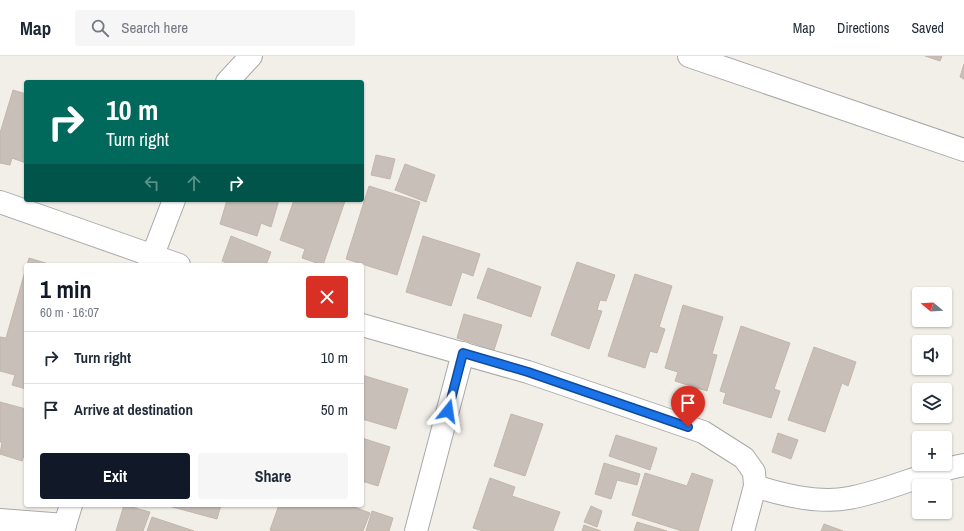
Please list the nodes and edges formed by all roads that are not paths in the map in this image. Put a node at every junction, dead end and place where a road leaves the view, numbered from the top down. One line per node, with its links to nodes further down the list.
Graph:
1 (251, 56): 3 (street)
2 (690, 56): 4 (street)
3 (229, 80)
4 (964, 150)
5 (0, 202): 7 (street)
6 (173, 202): 7 (street)
7 (150, 260): 8 (street)
8 (167, 263)
9 (364, 326): 10 (street)
10 (463, 353): 12 (street); 15 (street)
11 (964, 465): 12 (street)
12 (755, 486): 16 (street)
13 (0, 520): 14 (street)
14 (66, 520)
15 (416, 531)
16 (743, 531)

